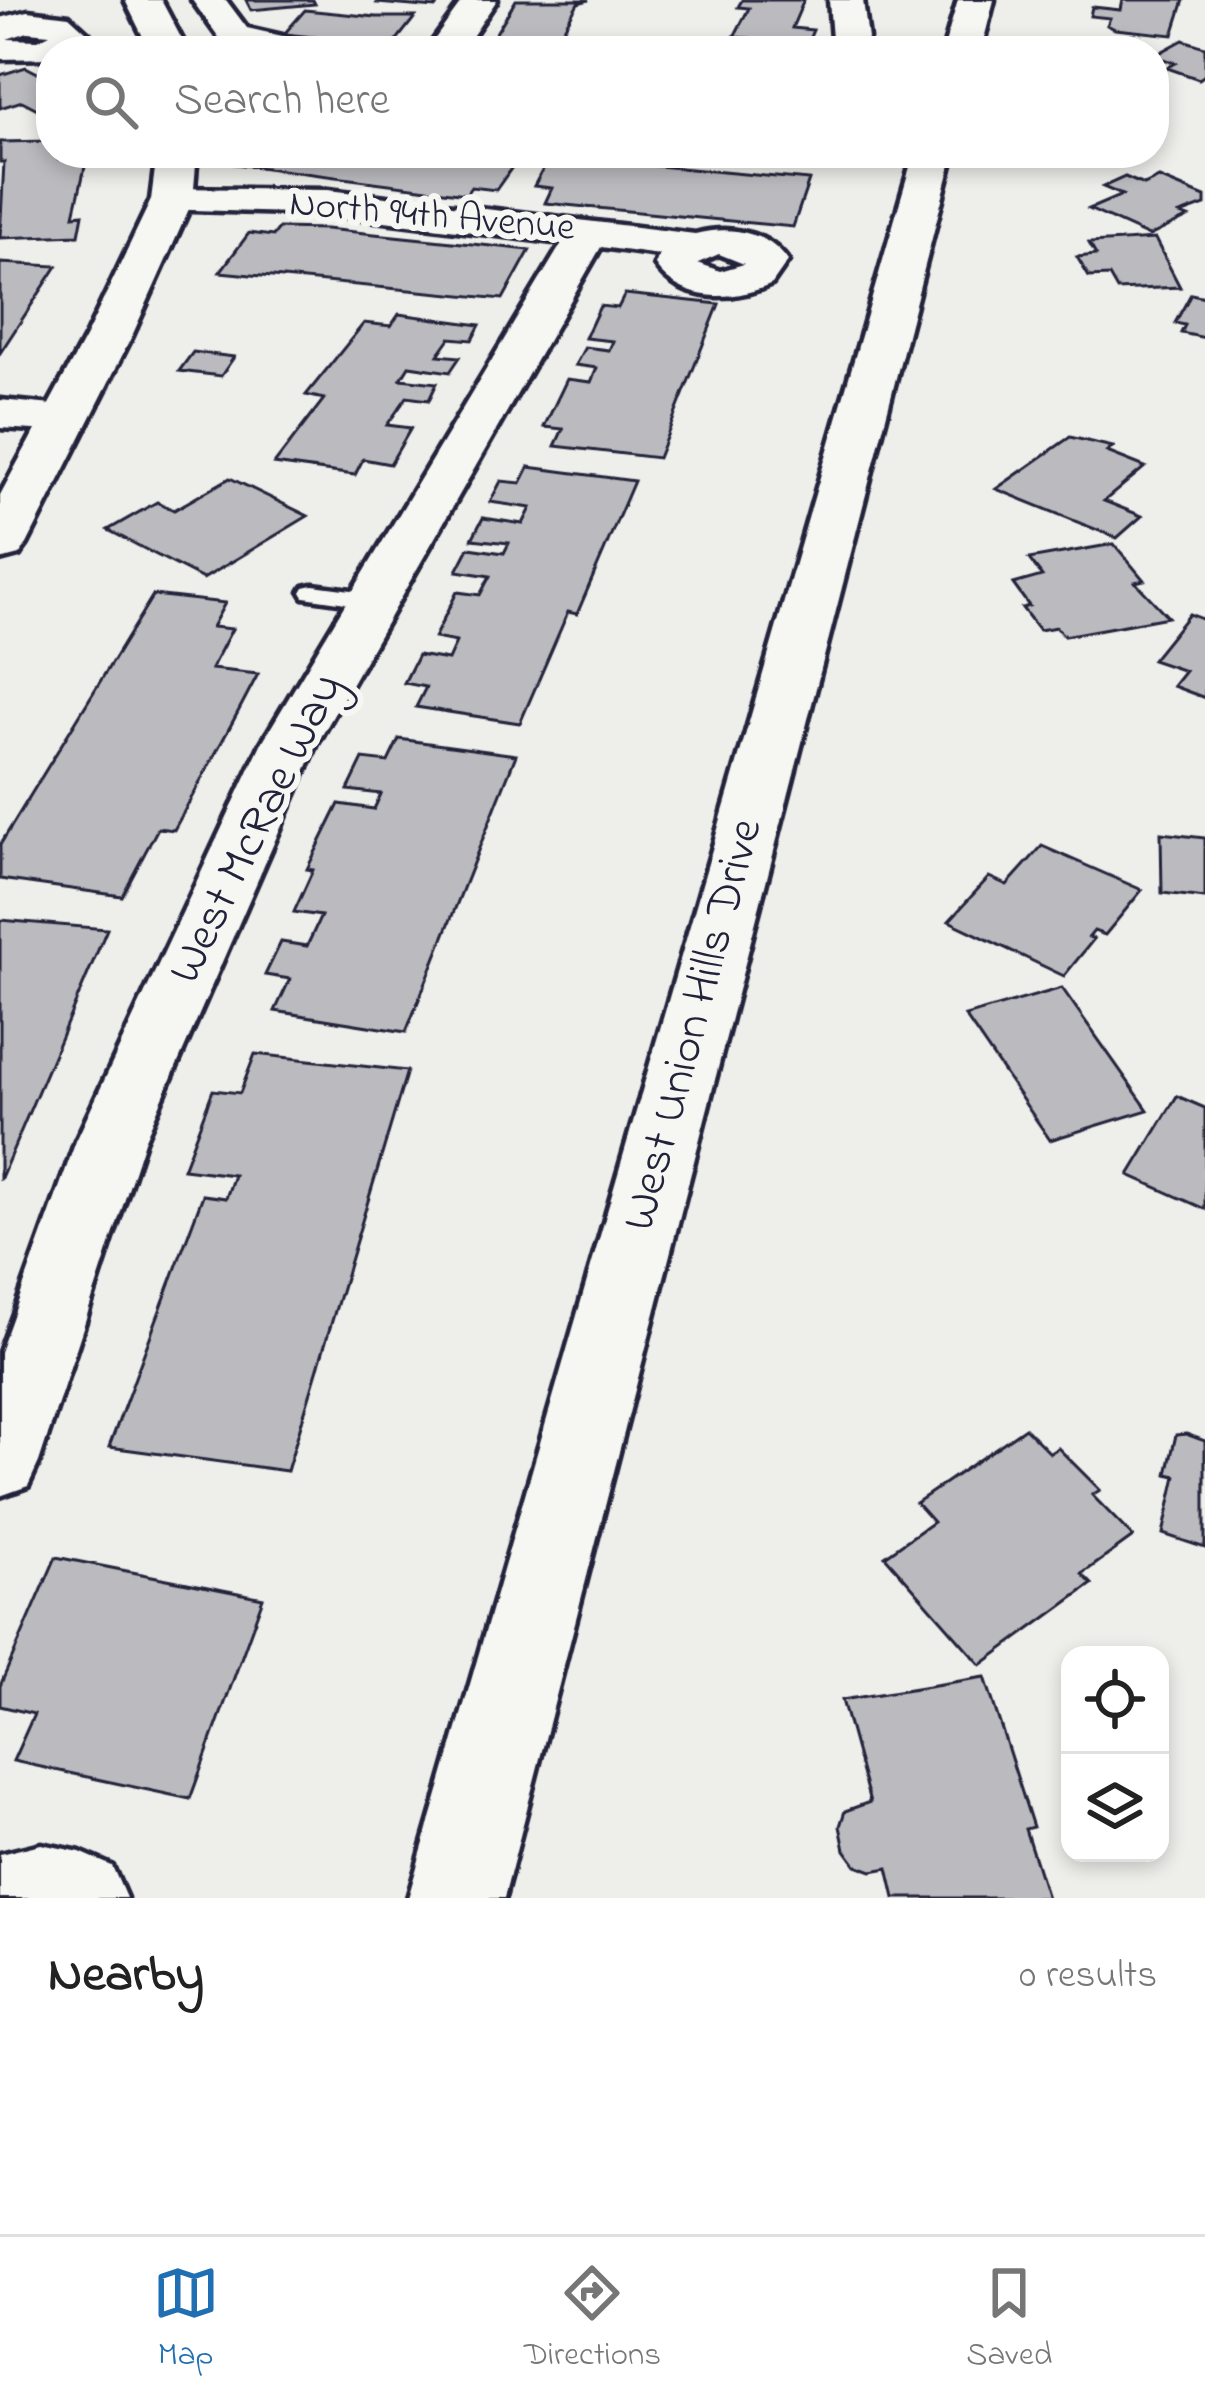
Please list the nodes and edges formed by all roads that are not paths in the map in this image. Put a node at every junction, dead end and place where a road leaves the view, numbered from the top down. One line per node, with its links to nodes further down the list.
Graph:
1 (143, 0): 8 (main road)
2 (209, 0): 9 (street)
3 (480, 0): 10 (street)
4 (846, 0): 11 (street)
5 (976, 0): 12 (main road)
6 (0, 30): 7 (street)
7 (69, 36)
8 (161, 36)
9 (235, 36)
10 (455, 36)
11 (850, 36)
12 (966, 36)
13 (0, 47): 14 (street)
14 (36, 50)
15 (175, 168): 17 (main road)
16 (930, 168): 29 (main road, West Union Hills Drive)
17 (172, 200): 18 (street, North 94th Avenue); 21 (main road)
18 (589, 232): 19 (street, North 94th Avenue); 25 (street, West McRae Way)
19 (692, 245)
20 (0, 414): 21 (street)
21 (58, 435): 22 (street); 23 (main road)
22 (0, 450)
23 (0, 544)
24 (313, 592): 25 (lane)
25 (374, 600): 26 (street, West McRae Way)
26 (0, 1462)
27 (5, 1898): 28 (street)
28 (80, 1898)
29 (456, 1898)

